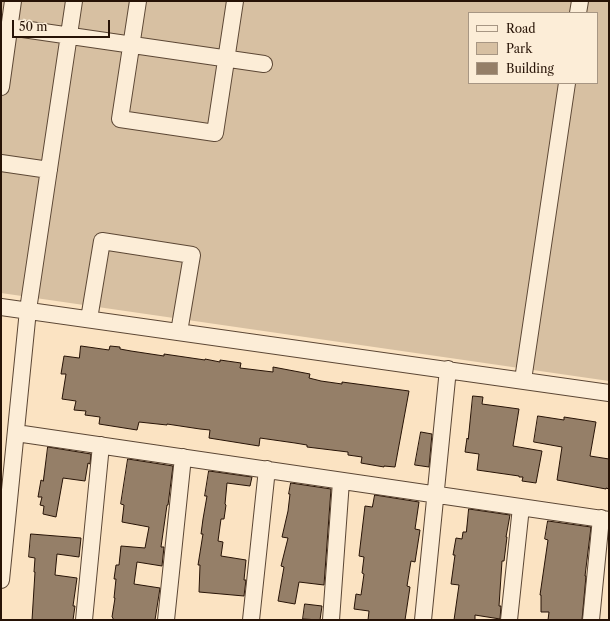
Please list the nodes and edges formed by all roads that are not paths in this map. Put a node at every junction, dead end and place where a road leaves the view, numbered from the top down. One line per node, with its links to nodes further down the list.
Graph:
1 (13, 1): 7 (street)
2 (74, 1): 8 (street)
3 (138, 1): 9 (street)
4 (235, 1): 10 (street)
5 (580, 1): 6 (street)
6 (578, 12)
7 (10, 27): 8 (street); 13 (street)
8 (69, 35): 9 (street); 15 (street)
9 (131, 45): 10 (street); 10 (street)
10 (226, 59): 11 (street)
11 (264, 64)
12 (567, 84): 21 (street)
13 (1, 87)
14 (1, 163): 15 (street)
15 (49, 170): 17 (street)
16 (1, 307): 17 (street)
17 (28, 310): 18 (street); 23 (street)
18 (89, 319): 19 (street); 19 (street)
19 (180, 332): 20 (street)
20 (448, 369): 21 (street); 28 (street)
21 (523, 380): 22 (street)
22 (609, 393)
23 (16, 433): 24 (street); 31 (street)
24 (101, 445): 25 (street); 32 (street)
25 (183, 457): 26 (street); 33 (street)
26 (267, 470): 27 (street); 34 (street)
27 (341, 480): 28 (street); 35 (street)
28 (436, 494): 29 (street); 36 (street)
29 (521, 507): 30 (street); 37 (street)
30 (605, 519): 38 (street)
31 (1, 580)
32 (84, 620)
33 (166, 620)
34 (251, 620)
35 (331, 620)
36 (423, 620)
37 (509, 620)
38 (591, 620)

